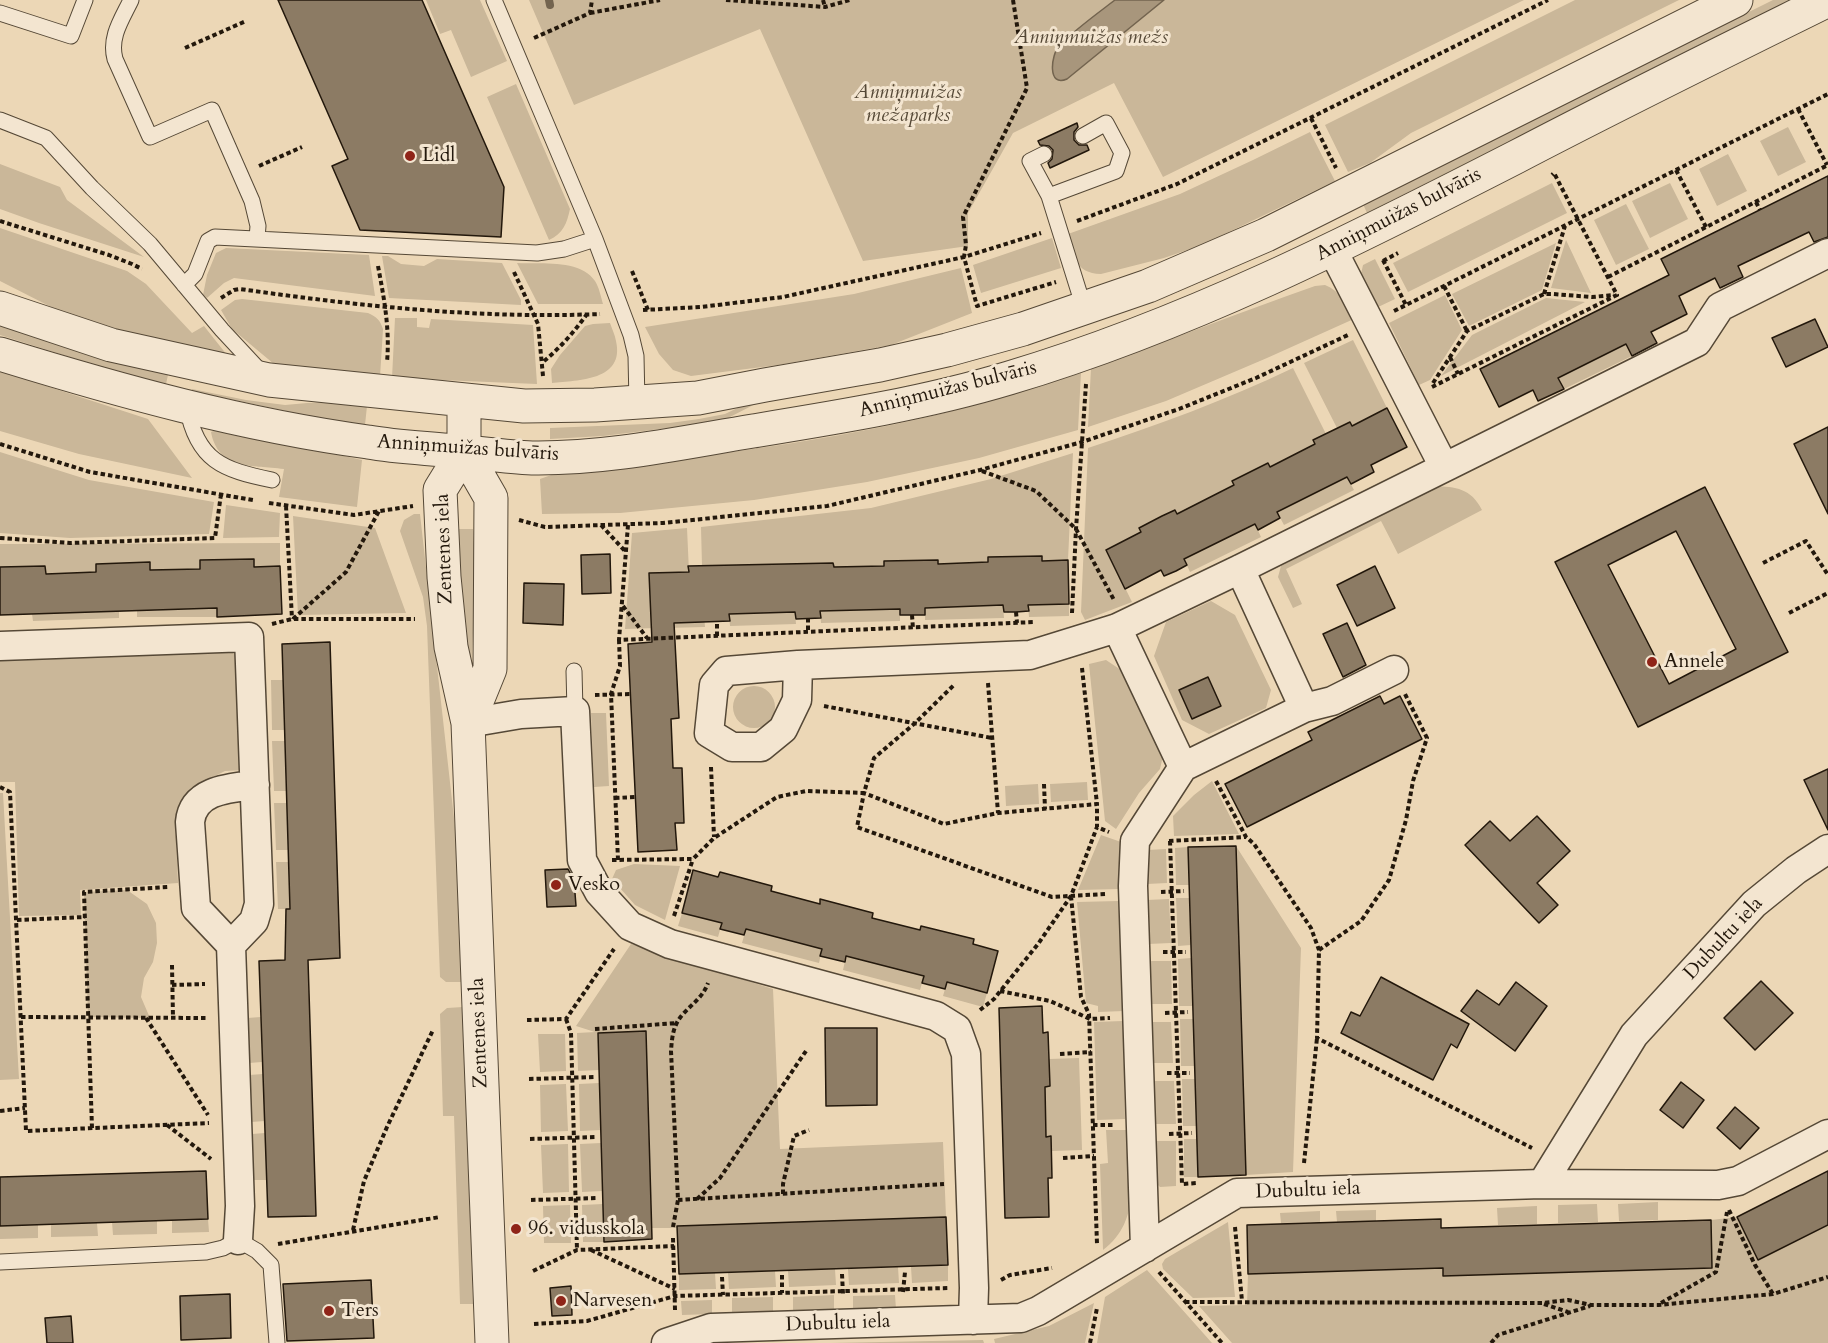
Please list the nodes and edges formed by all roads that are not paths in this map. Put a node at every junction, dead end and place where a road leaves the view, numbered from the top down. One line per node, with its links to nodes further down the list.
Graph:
1 (85, 0): 6 (lane)
2 (131, 0): 11 (lane)
3 (494, 0): 12 (lane)
4 (1736, 0): 17 (street, Anniņmuižas bulvāris)
5 (1828, 0): 13 (street, Anniņmuižas bulvāris)
6 (0, 13)
7 (0, 120): 15 (lane)
8 (1083, 136): 10 (lane)
9 (1044, 154): 10 (lane)
10 (1049, 196): 17 (lane)
11 (257, 238): 12 (lane); 15 (lane)
12 (595, 239): 23 (lane)
13 (1332, 249): 25 (street, Anniņmuižas bulvāris); 27 (street)
14 (1828, 253): 27 (street)
15 (184, 285): 20 (lane)
16 (0, 308): 19 (street, Anniņmuižas bulvāris)
17 (1084, 308): 21 (street, Anniņmuižas bulvāris)
18 (0, 354): 24 (street, Anniņmuižas bulvāris)
19 (210, 367): 20 (street, Anniņmuižas bulvāris); 24 (street)
20 (268, 380): 22 (street, Anniņmuižas bulvāris)
21 (780, 382): 23 (street, Anniņmuižas bulvāris); 25 (street)
22 (464, 400): 23 (street, Anniņmuižas bulvāris); 26 (street, Zentenes iela)
23 (637, 403)
24 (196, 409): 26 (street, Anniņmuižas bulvāris); 28 (lane)
25 (790, 425): 26 (street, Anniņmuižas bulvāris)
26 (464, 451): 37 (street, Zentenes iela); 37 (street, Zentenes iela)
27 (1444, 467): 29 (street)
28 (272, 480)
29 (1240, 569): 30 (street); 36 (street)
30 (1116, 615): 32 (street); 38 (street)
31 (0, 646): 39 (street)
32 (798, 665): 32 (street)
33 (574, 671): 35 (lane)
34 (1398, 680): 36 (street)
35 (575, 704): 37 (street); 47 (street)
36 (1304, 708): 38 (street)
37 (468, 723): 50 (street, Zentenes iela)
38 (1194, 762): 45 (street)
39 (255, 785): 41 (street); 41 (street)
40 (1828, 849): 43 (street, Dubultu iela)
41 (231, 945): 44 (street)
42 (1828, 1134): 43 (street)
43 (1549, 1173): 45 (street, Dubultu iela)
44 (248, 1246): 46 (lane); 49 (lane)
45 (1145, 1248): 47 (street, Dubultu iela)
46 (0, 1262)
47 (973, 1320): 48 (street, Dubultu iela)
48 (672, 1341)
49 (277, 1343)
50 (492, 1343)

